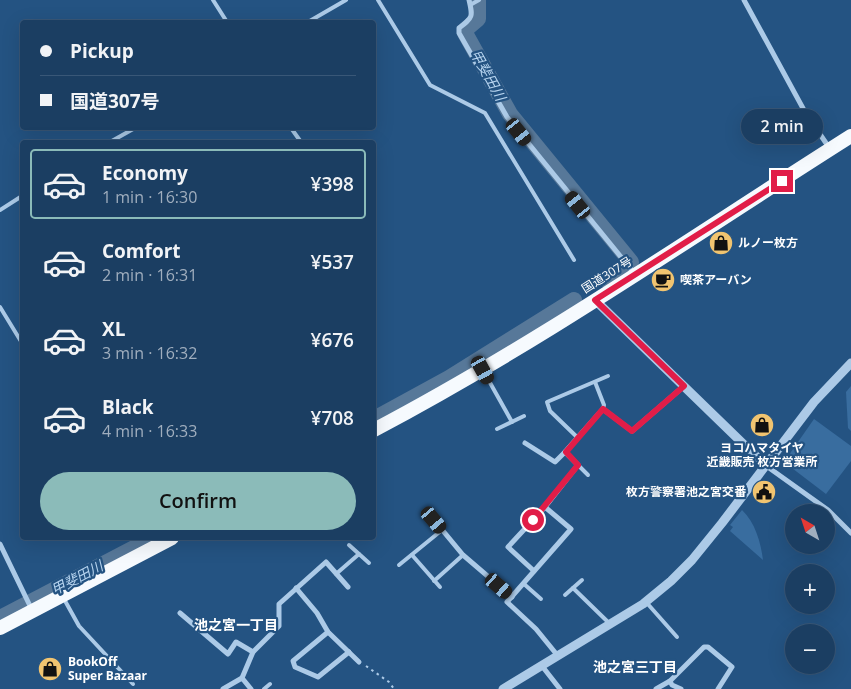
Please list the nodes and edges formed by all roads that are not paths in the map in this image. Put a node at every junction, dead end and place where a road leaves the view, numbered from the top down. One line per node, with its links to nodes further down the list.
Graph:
1 (213, 0): 7 (lane)
2 (346, 0): 8 (lane)
3 (378, 0): 15 (lane)
4 (479, 0): 6 (lane)
5 (744, 0): 12 (street)
6 (471, 3): 16 (street)
7 (226, 20)
8 (311, 20)
9 (131, 130): 11 (lane)
10 (851, 136): 12 (highway, 国道307号)
11 (114, 140)
12 (830, 150): 16 (highway, 国道307号)
13 (20, 197): 14 (lane)
14 (0, 210)
15 (574, 260)
16 (632, 272): 17 (highway, 国道307号)
17 (595, 300): 21 (highway, 国道307号); 24 (street)
18 (0, 307): 19 (lane)
19 (20, 340)
20 (851, 363): 33 (street)
21 (483, 370): 27 (lane); 28 (highway, 国道307号)
22 (608, 376): 23 (lane)
23 (595, 382): 25 (lane); 30 (lane)
24 (684, 386): 25 (street); 33 (street)
25 (603, 409): 30 (street)
26 (524, 416): 27 (lane)
27 (512, 422): 29 (lane)
28 (376, 429)
29 (497, 429)
30 (578, 438): 32 (street)
31 (524, 443): 32 (street)
32 (566, 452): 34 (street)
33 (765, 464): 39 (street); 61 (street)
34 (578, 465): 35 (lane); 36 (street)
35 (588, 475)
36 (545, 507): 48 (street); 48 (street)
37 (434, 520): 38 (street)
38 (442, 530): 44 (street); 45 (lane)
39 (851, 532)
40 (168, 540): 57 (highway)
41 (0, 544): 62 (street)
42 (350, 545): 43 (lane)
43 (359, 554): 46 (lane); 49 (lane)
44 (463, 554): 51 (lane); 59 (street)
45 (412, 555): 47 (lane); 51 (lane)
46 (370, 563)
47 (400, 565)
48 (534, 571): 52 (street)
49 (336, 574): 53 (street); 55 (street)
50 (582, 580): 56 (lane)
51 (434, 581): 54 (lane)
52 (524, 584): 59 (street); 60 (lane)
53 (348, 587)
54 (440, 587)
55 (296, 588): 66 (street); 68 (street)
56 (573, 588): 58 (lane); 64 (lane)
57 (62, 595): 62 (highway); 75 (lane)
58 (565, 595)
59 (512, 597): 70 (street)
60 (541, 599)
61 (646, 602): 64 (street); 67 (lane)
62 (32, 610): 65 (highway)
63 (180, 613): 68 (street)
64 (610, 625): 70 (street)
65 (0, 628)
66 (328, 632): 69 (street); 69 (street)
67 (677, 636)
68 (253, 652): 73 (street)
69 (349, 652): 71 (street)
70 (558, 656): 72 (street)
71 (360, 662)
72 (542, 666): 80 (street); 81 (street)
73 (242, 678): 77 (street); 78 (street)
74 (670, 681): 82 (street); 83 (street); 84 (street)
75 (133, 684)
76 (270, 684): 79 (lane)
77 (223, 689)
78 (251, 689)
79 (264, 689)
80 (503, 689)
81 (560, 689)
82 (656, 689)
83 (680, 689)
84 (718, 689)

